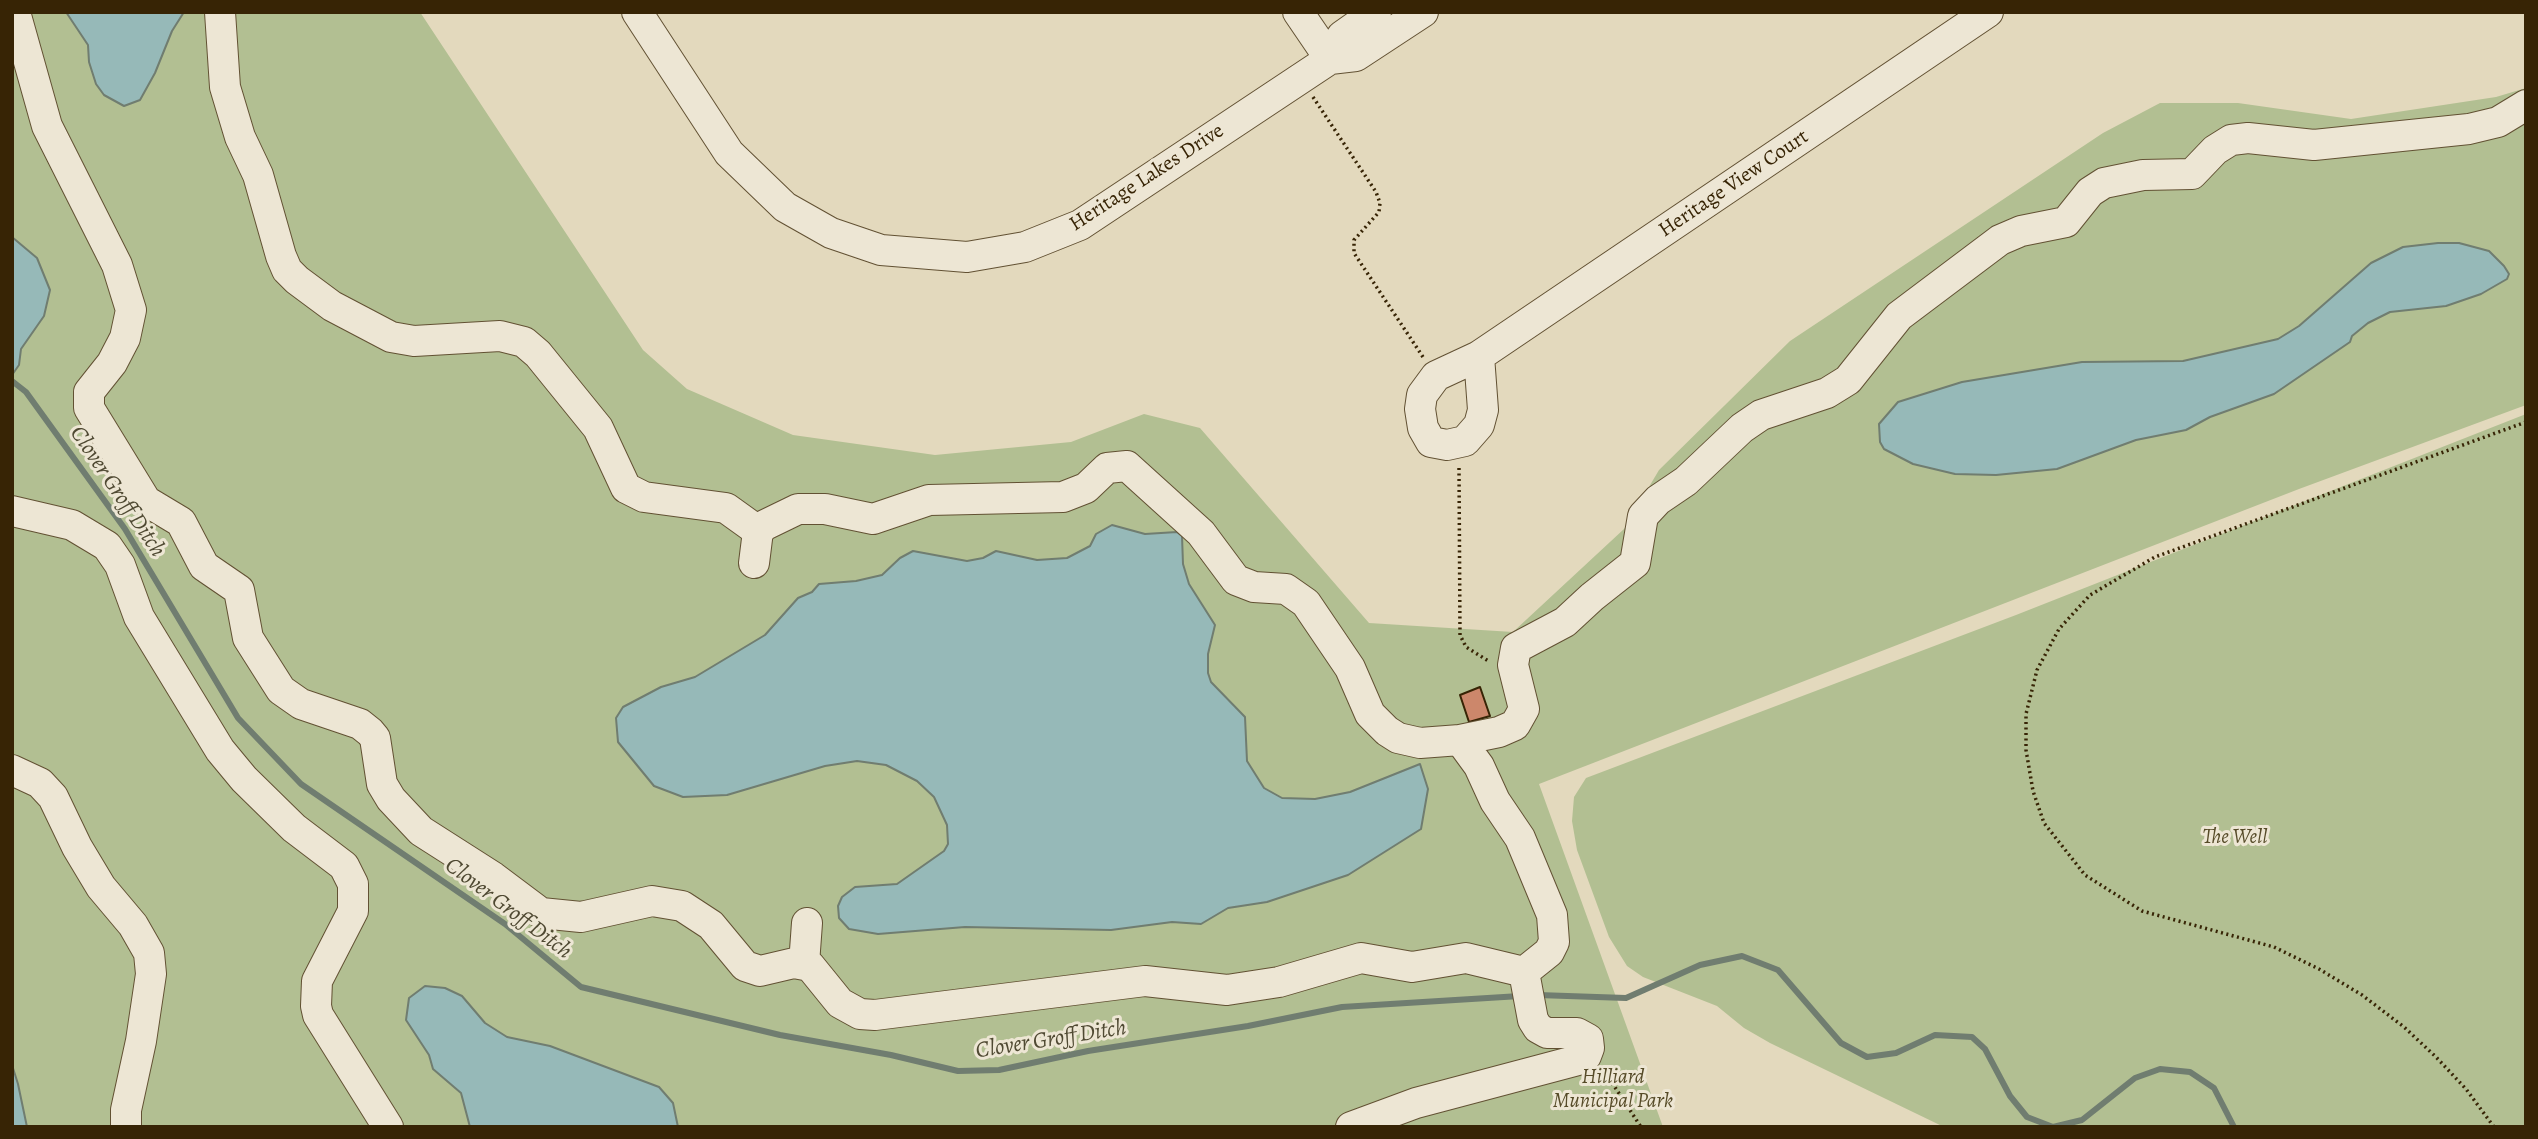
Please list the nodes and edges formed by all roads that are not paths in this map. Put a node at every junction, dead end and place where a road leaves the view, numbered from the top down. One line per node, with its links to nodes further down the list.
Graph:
1 (15, 12): 17 (street)
2 (220, 12): 12 (street)
3 (637, 12): 8 (street, Heritage Lakes Drive)
4 (1298, 12): 8 (street)
5 (1376, 12): 8 (street, Heritage Lakes Drive)
6 (1423, 12): 8 (street, Heritage Lakes Drive)
7 (1988, 12): 10 (street, Heritage View Court)
8 (1330, 59)
9 (2526, 105): 14 (street)
10 (1479, 356): 10 (street, Heritage View Court)
11 (12, 511): 20 (street)
12 (758, 531): 13 (street); 14 (street)
13 (754, 563)
14 (1460, 740): 18 (street)
15 (12, 770): 19 (street)
16 (807, 923): 17 (street)
17 (804, 964): 18 (street)
18 (1528, 989): 21 (street)
19 (126, 1127)
20 (388, 1127)
21 (1351, 1127)

